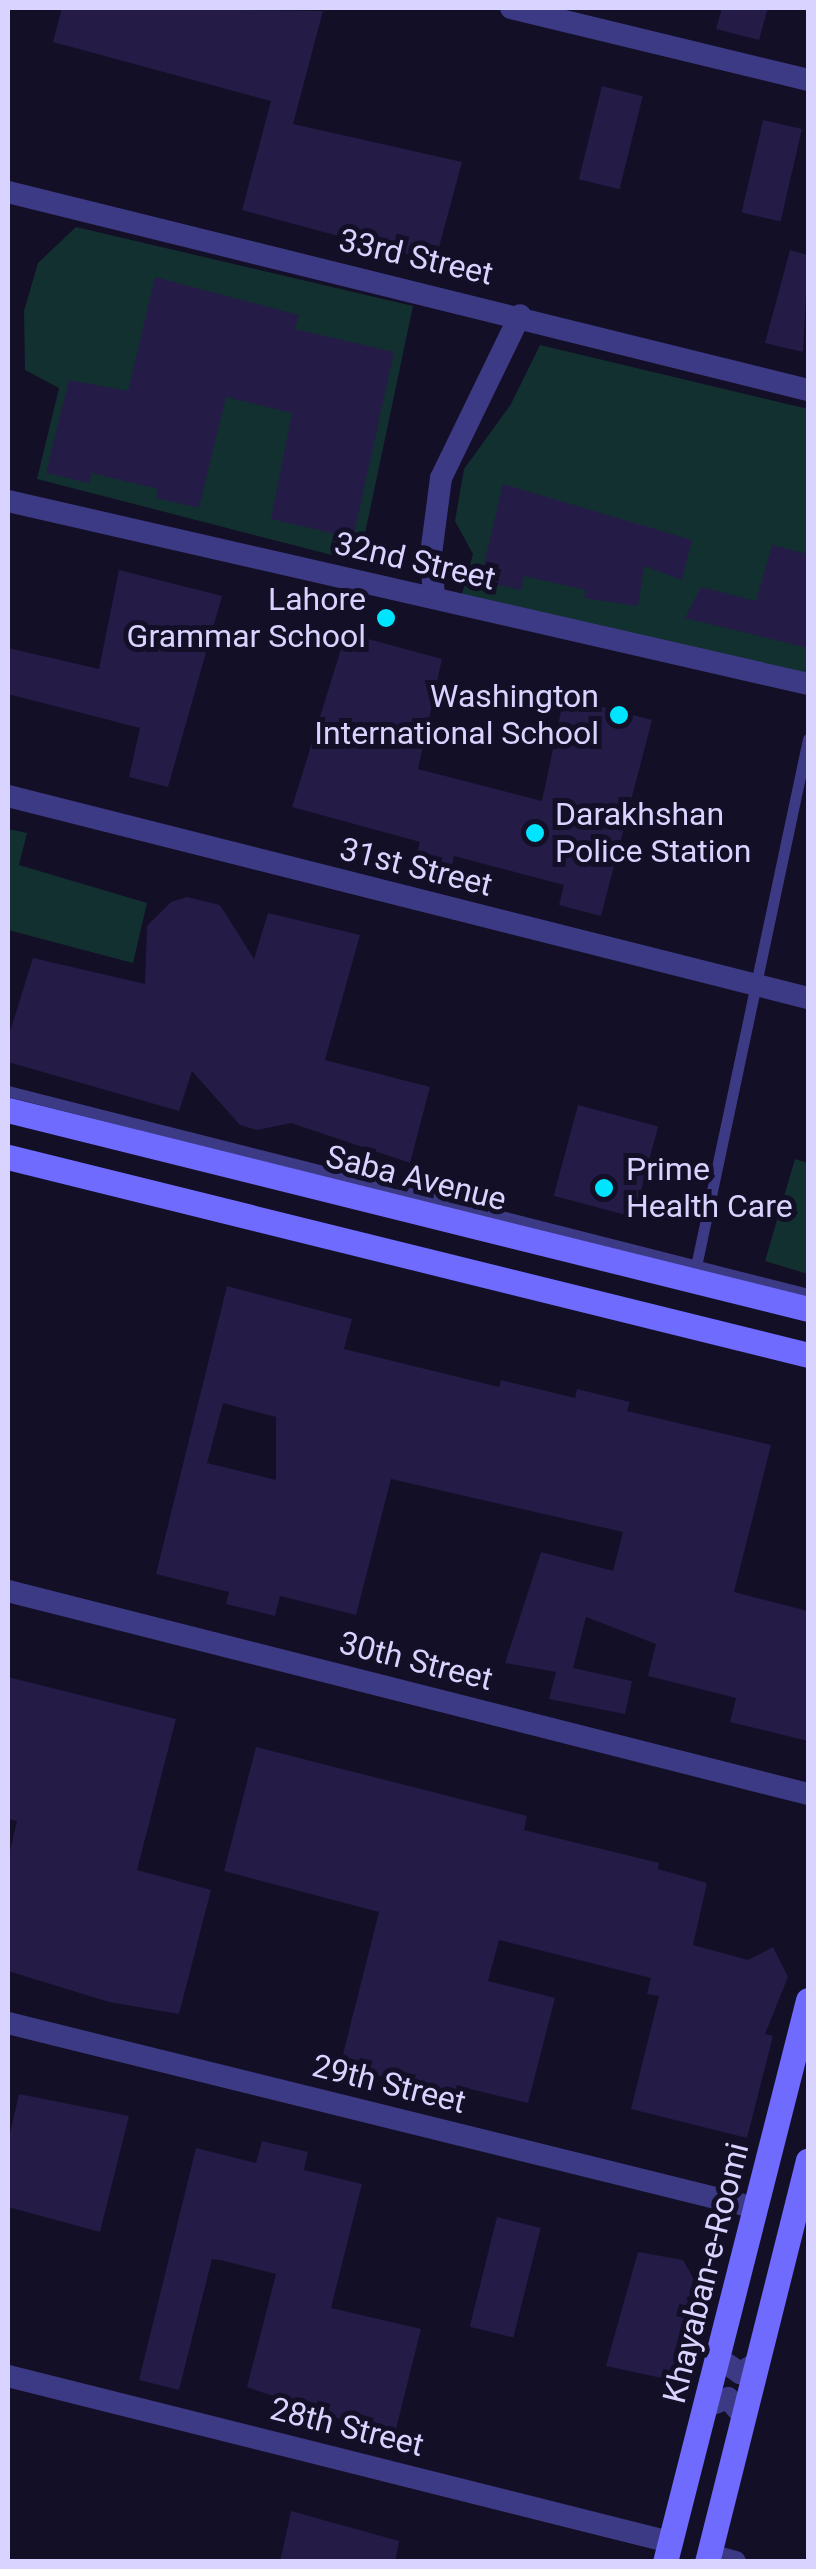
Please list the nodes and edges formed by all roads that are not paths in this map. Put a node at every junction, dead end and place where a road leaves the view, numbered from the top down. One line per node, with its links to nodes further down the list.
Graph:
1 (511, 8): 2 (street)
2 (808, 80)
3 (8, 192): 4 (street, 33rd Street)
4 (520, 316): 5 (street, 33rd Street); 7 (street)
5 (808, 390)
6 (8, 501): 7 (street, 32nd Street)
7 (434, 598): 8 (street, 32nd Street)
8 (808, 684)
9 (808, 739): 11 (lane)
10 (8, 796): 11 (street, 31st Street)
11 (755, 987): 12 (street, 31st Street); 16 (lane)
12 (808, 998)
13 (8, 1091): 16 (lane)
14 (8, 1110): 16 (main road, Saba Avenue)
15 (8, 1157): 19 (main road)
16 (694, 1274): 17 (lane); 18 (main road, Saba Avenue)
17 (808, 1294)
18 (808, 1309)
19 (808, 1355)
20 (8, 1591): 21 (street, 30th Street)
21 (808, 1794)
22 (808, 2000): 25 (main road, Khayaban-e-Roomi)
23 (8, 2023): 25 (street, 29th Street)
24 (808, 2161): 26 (main road)
25 (756, 2208): 27 (main road, Khayaban-e-Roomi)
26 (801, 2220): 28 (main road)
27 (718, 2358): 28 (street); 30 (main road, Khayaban-e-Roomi)
28 (758, 2362): 31 (main road)
29 (8, 2376): 32 (street, 28th Street)
30 (705, 2407): 31 (street); 32 (main road, Khayaban-e-Roomi)
31 (744, 2417): 33 (main road)
32 (668, 2552)
33 (708, 2558): 34 (street)
34 (735, 2562)

